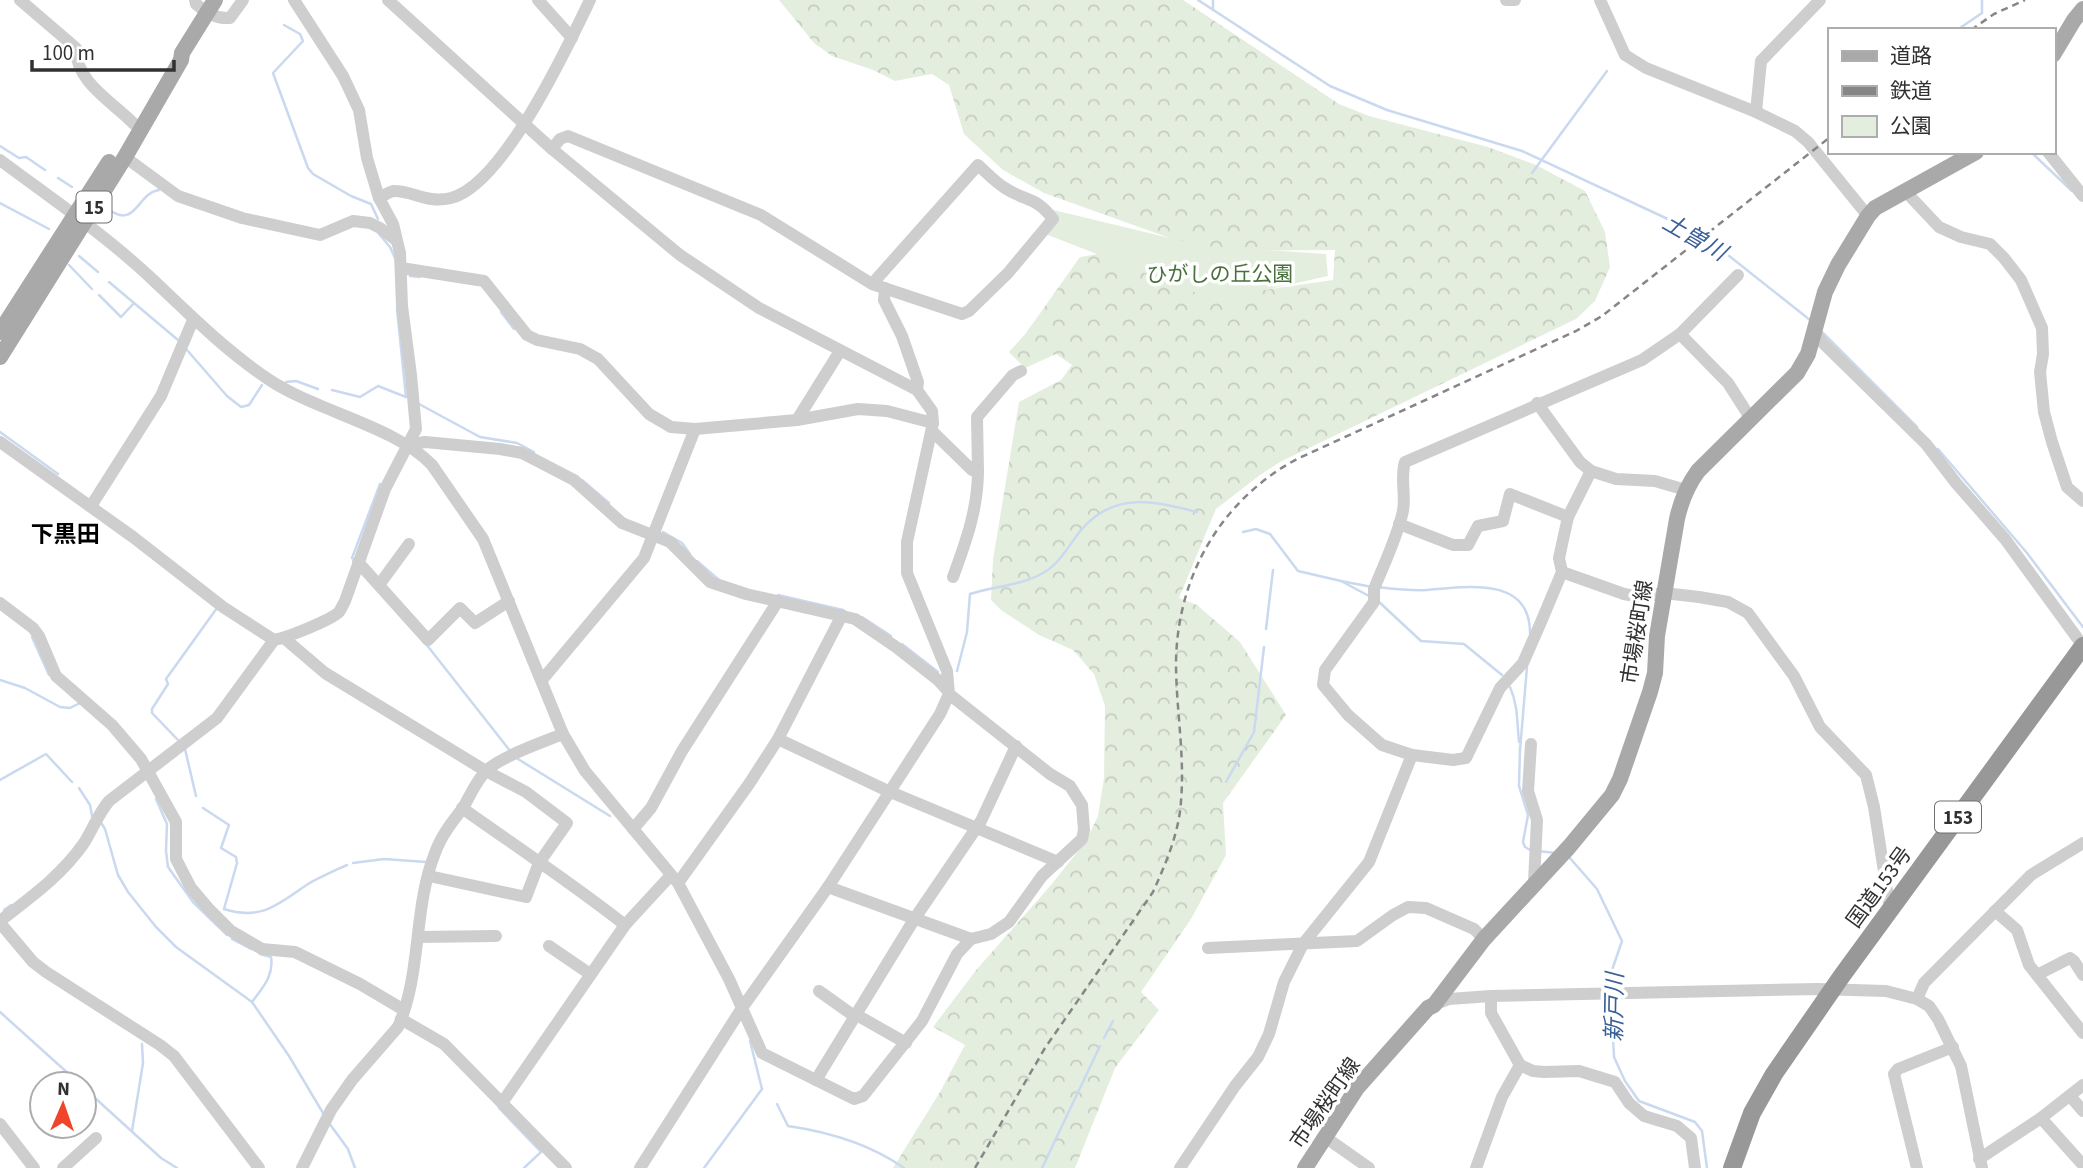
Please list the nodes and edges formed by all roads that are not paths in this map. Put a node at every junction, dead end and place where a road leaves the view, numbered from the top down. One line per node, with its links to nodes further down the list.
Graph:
1 (20, 0): 19 (street)
2 (195, 0): 12 (street)
3 (243, 0): 12 (street)
4 (295, 0): 27 (street)
5 (388, 0): 18 (street)
6 (538, 0): 14 (street)
7 (590, 0): 14 (street)
8 (1506, 0): 9 (street)
9 (1515, 0)
10 (1600, 0): 17 (street)
11 (1820, 0): 17 (street)
12 (211, 6): 16 (main road, 15)
13 (2083, 9): 15 (main road)
14 (572, 38): 18 (street)
15 (2055, 52)
16 (182, 53): 19 (main road, 15); 23 (main road, 15)
17 (1756, 112): 28 (street)
18 (524, 123): 20 (street); 27 (street)
19 (134, 124): 29 (main road, 15)
20 (552, 149): 33 (street); 38 (street)
21 (1972, 154): 25 (main road, 市場桜町線)
22 (2050, 154): 26 (street)
23 (125, 158): 29 (main road, 15); 30 (street)
24 (0, 160): 29 (street)
25 (1906, 192): 28 (main road, 市場桜町線); 52 (street)
26 (2083, 196)
27 (379, 198): 30 (street)
28 (1868, 216): 35 (main road, 市場桜町線)
29 (79, 220): 34 (street); 36 (main road, 15); 39 (main road, 15)
30 (396, 240): 31 (street)
31 (401, 268): 46 (street); 48 (street)
32 (1738, 275): 37 (street)
33 (879, 286): 33 (street); 41 (street)
34 (193, 320): 48 (street); 53 (street)
35 (1816, 325): 43 (main road, 市場桜町線); 68 (street)
36 (0, 332)
37 (1680, 334): 42 (street); 43 (street)
38 (840, 351): 41 (street); 44 (street)
39 (0, 357)
40 (1021, 372): 49 (street)
41 (917, 390): 45 (street)
42 (1537, 404): 50 (street); 55 (street)
43 (1751, 419): 51 (main road, 市場桜町線)
44 (797, 420): 45 (street); 46 (street)
45 (932, 427): 49 (street); 70 (street)
46 (695, 429): 56 (street)
47 (0, 442): 53 (street)
48 (407, 445): 56 (street); 58 (street); 63 (street)
49 (978, 471): 60 (street)
50 (1591, 471): 51 (street); 54 (street)
51 (1686, 490): 62 (main road, 市場桜町線)
52 (2083, 501)
53 (91, 506): 67 (street)
54 (1568, 517): 55 (street); 59 (street)
55 (1399, 524): 75 (street)
56 (654, 535): 64 (street); 69 (street)
57 (409, 544): 61 (street)
58 (358, 562): 61 (street); 67 (street)
59 (1562, 572): 62 (street); 75 (street)
60 (953, 577)
61 (379, 585): 63 (street)
62 (1664, 593): 87 (main road, 市場桜町線); 89 (street)
63 (509, 601): 69 (street)
64 (778, 601): 66 (street); 81 (street)
65 (0, 603): 76 (street)
66 (842, 615): 70 (street); 72 (street)
67 (279, 639): 76 (street); 77 (street)
68 (2083, 646): 89 (highway, 国道153号 / 153)
69 (542, 680): 71 (street)
70 (948, 692): 74 (street); 78 (street)
71 (563, 734): 77 (street); 81 (street)
72 (778, 739): 78 (street); 86 (street)
73 (1531, 744): 87 (street)
74 (1016, 746): 80 (street); 83 (street)
75 (1412, 755): 98 (street)
76 (147, 769): 92 (street); 110 (street)
77 (486, 771): 79 (street); 84 (street)
78 (888, 791): 80 (street); 88 (street)
79 (462, 808): 84 (street); 85 (street)
80 (976, 828): 83 (street); 91 (street)
81 (633, 829): 86 (street)
82 (2083, 844): 90 (street)
83 (1058, 862): 96 (street)
84 (539, 863): 85 (street); 93 (street)
85 (429, 876): 95 (street)
86 (674, 879): 93 (street); 109 (street)
87 (1534, 882): 97 (main road, 市場桜町線)
88 (828, 887): 91 (street); 109 (street)
89 (1890, 910): 104 (highway, 国道153号 / 153)
90 (1994, 911): 102 (street); 107 (street)
91 (915, 918): 96 (street); 111 (street)
92 (0, 922): 129 (street)
93 (625, 925): 101 (street)
94 (496, 936): 95 (street)
95 (418, 937): 110 (street)
96 (971, 939): 113 (street)
97 (1484, 939): 98 (street); 108 (main road, 市場桜町線)
98 (1303, 944): 100 (street); 133 (street)
99 (549, 946): 101 (street)
100 (1208, 947)
101 (590, 974): 119 (street)
102 (2037, 975): 103 (street); 112 (street)
103 (2083, 975)
104 (1833, 989): 106 (street); 107 (street); 138 (highway, 国道153号 / 153)
105 (819, 991): 111 (street)
106 (1491, 996): 108 (street); 115 (street)
107 (1917, 999): 114 (street)
108 (1434, 1005): 123 (main road, 市場桜町線)
109 (742, 1008): 116 (street); 132 (street)
110 (403, 1015): 119 (street); 130 (street)
111 (854, 1015): 113 (street); 116 (street)
112 (2083, 1033)
113 (906, 1042): 116 (street)
114 (1953, 1047): 125 (street); 139 (street)
115 (1520, 1065): 136 (street); 137 (street)
116 (816, 1080)
117 (2083, 1085): 118 (street)
118 (2070, 1096): 120 (street); 121 (street)
119 (502, 1103): 131 (street)
120 (2083, 1111)
121 (2041, 1118): 125 (street); 126 (street)
122 (0, 1124): 127 (street)
123 (1325, 1137): 134 (main road, 市場桜町線); 135 (street)
124 (94, 1140): 128 (street)
125 (1981, 1163)
126 (2083, 1165)
127 (34, 1168)
128 (63, 1168)
129 (259, 1168)
130 (302, 1168)
131 (566, 1168)
132 (640, 1168)
133 (1180, 1168)
134 (1306, 1168)
135 (1368, 1168)
136 (1476, 1168)
137 (1695, 1168)
138 (1732, 1168)
139 (1917, 1168)

